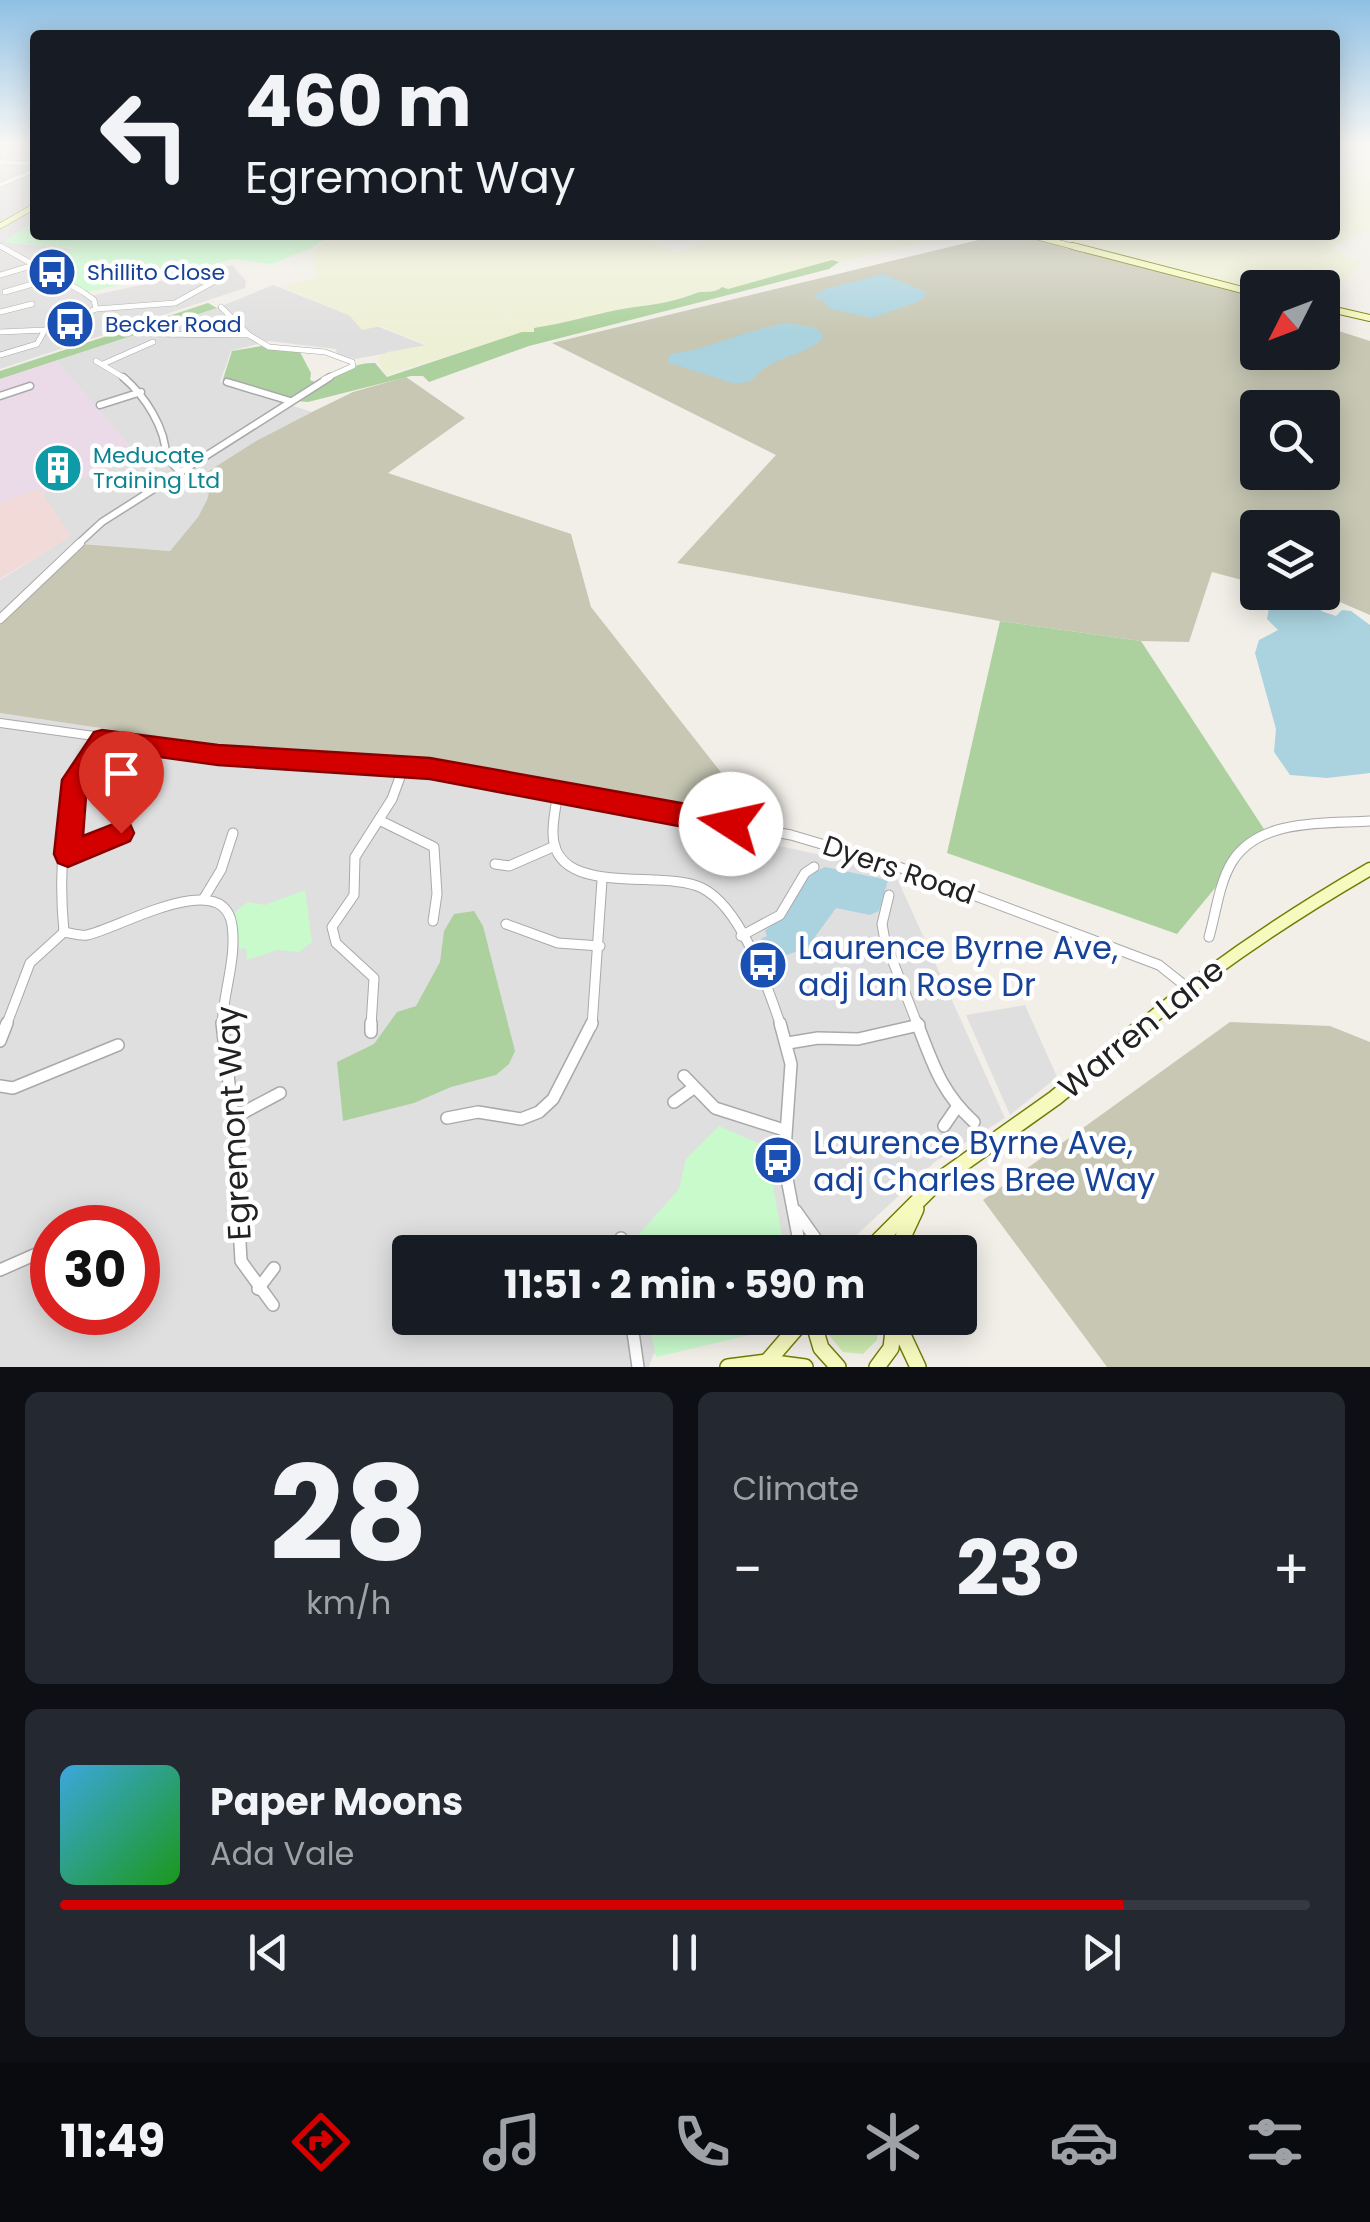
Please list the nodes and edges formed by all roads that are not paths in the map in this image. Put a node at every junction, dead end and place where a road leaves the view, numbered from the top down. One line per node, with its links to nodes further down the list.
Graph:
1 (30, 209): 2 (street)
2 (0, 223)
3 (1049, 240): 9 (street)
4 (0, 246): 5 (street)
5 (34, 265): 7 (street); 8 (street)
6 (208, 274): 11 (street)
7 (0, 275)
8 (57, 277): 10 (street); 16 (street)
9 (1240, 289)
10 (6, 292)
11 (183, 298): 13 (street); 15 (street)
12 (32, 304): 18 (street)
13 (190, 304)
14 (220, 307): 24 (street)
15 (123, 309): 16 (street); 20 (street)
16 (96, 310): 21 (street)
17 (1340, 311): 19 (street)
18 (0, 312)
19 (1369, 315)
20 (114, 319)
21 (45, 330): 22 (street); 26 (street)
22 (0, 332)
23 (150, 334): 24 (street)
24 (249, 336): 31 (street)
25 (153, 342): 29 (street)
26 (0, 356)
27 (227, 382): 31 (street)
28 (30, 386): 30 (street)
29 (141, 392): 32 (street); 33 (street)
30 (0, 396)
31 (290, 401): 33 (street)
32 (100, 404)
33 (180, 472): 34 (street)
34 (0, 619)
35 (0, 723): 36 (street, Dyers Road)
36 (102, 740): 37 (street, Dyers Road); 44 (street)
37 (404, 766): 38 (street, Dyers Road); 39 (street)
38 (558, 794): 43 (street); 57 (street, Dyers Road)
39 (379, 820): 51 (street); 59 (street)
40 (1370, 822): 55 (street)
41 (121, 833): 44 (street)
42 (232, 833): 50 (street)
43 (556, 846): 45 (street); 48 (street)
44 (68, 854): 53 (street)
45 (495, 864)
46 (814, 868): 54 (street)
47 (1370, 869): 57 (street, Warren Lane)
48 (602, 880): 54 (street); 56 (street)
49 (889, 896): 58 (street)
50 (204, 898): 53 (street); 69 (street, Egremont Way)
51 (432, 921)
52 (506, 924): 56 (street)
53 (64, 932): 60 (street)
54 (741, 936): 61 (street)
55 (1208, 937)
56 (600, 946): 70 (street)
57 (1188, 988): 74 (street, Warren Lane)
58 (919, 1024): 61 (street); 68 (street)
59 (371, 1032)
60 (0, 1041)
61 (788, 1043): 73 (street)
62 (118, 1046): 64 (street)
63 (684, 1076): 65 (street)
64 (0, 1086)
65 (692, 1089): 67 (street); 73 (street)
66 (280, 1093): 69 (street)
67 (674, 1102)
68 (956, 1107): 71 (street); 72 (street)
69 (233, 1118): 83 (street, Egremont Way)
70 (447, 1118)
71 (974, 1122)
72 (944, 1126)
73 (784, 1130): 75 (street)
74 (920, 1199): 78 (street, Warren Lane); 79 (street, Warren Lane)
75 (794, 1208): 76 (street); 77 (street)
76 (798, 1235)
77 (813, 1235)
78 (884, 1235)
79 (904, 1235)
80 (30, 1256): 82 (street)
81 (274, 1268): 83 (street, Egremont Way)
82 (0, 1270)
83 (258, 1288): 84 (street, Egremont Way)
84 (273, 1305)
85 (633, 1335): 91 (street)
86 (793, 1335): 90 (street)
87 (816, 1335): 94 (street)
88 (892, 1335): 95 (street)
89 (902, 1335): 96 (street)
90 (767, 1362): 92 (street); 93 (street)
91 (638, 1367)
92 (728, 1367)
93 (805, 1367)
94 (838, 1367)
95 (877, 1367)
96 (918, 1367)

